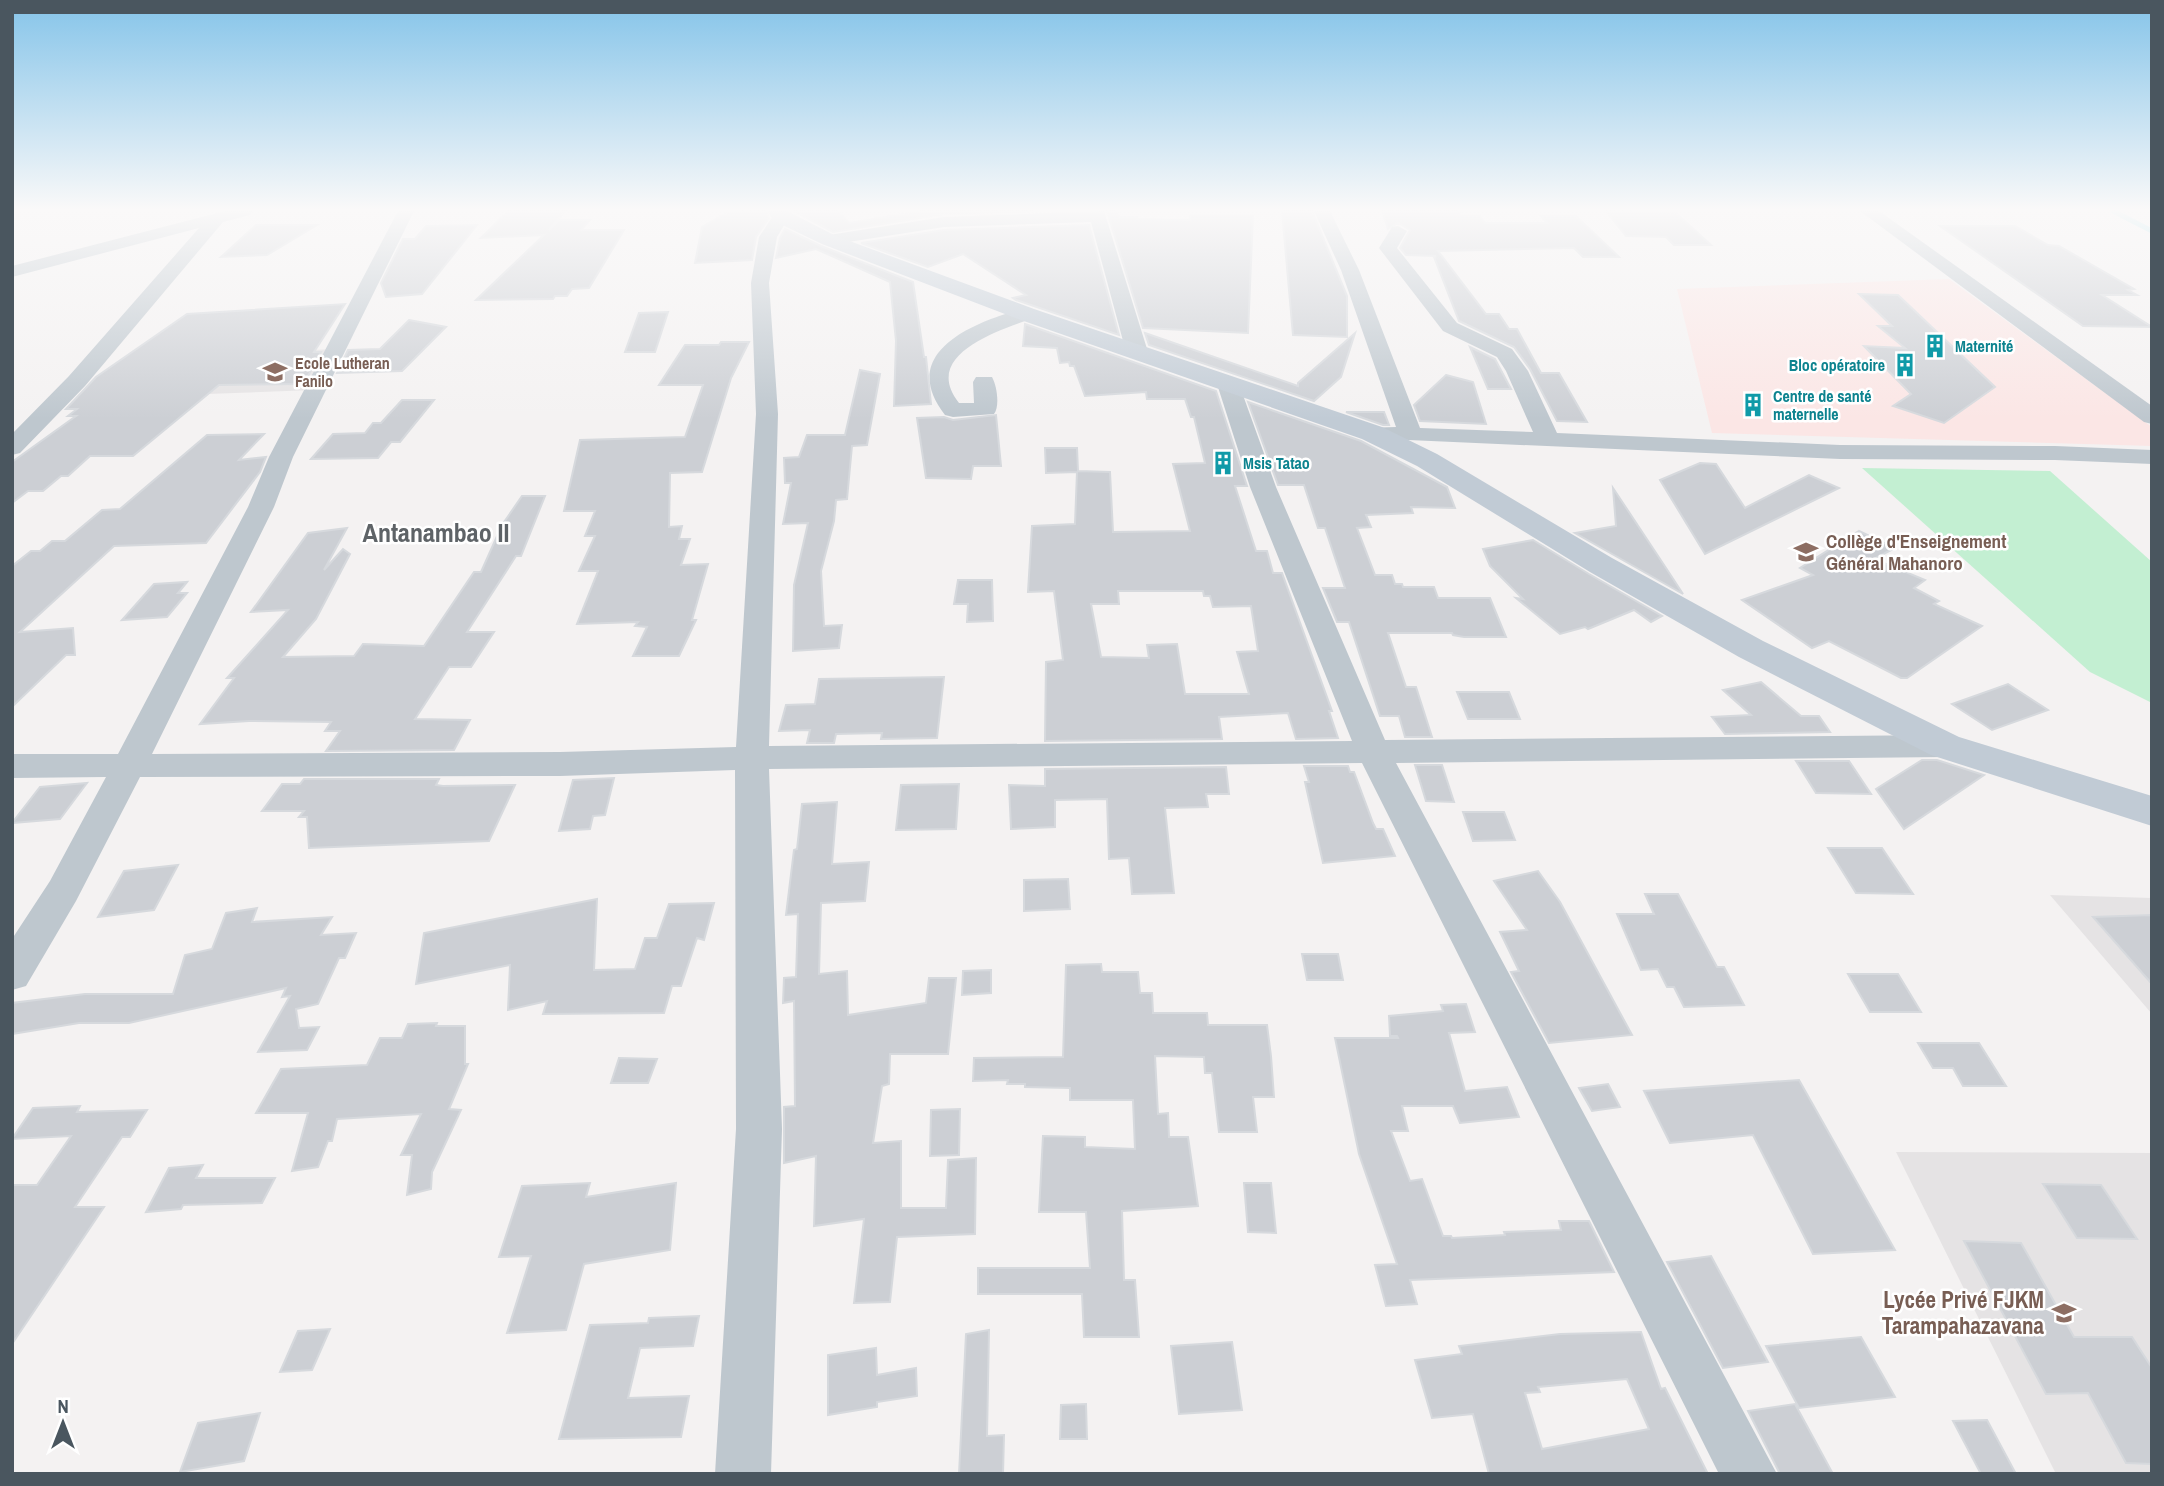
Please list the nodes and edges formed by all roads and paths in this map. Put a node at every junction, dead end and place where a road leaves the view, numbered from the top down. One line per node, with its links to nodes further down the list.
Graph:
1 (143, 280): 12 (street)
2 (165, 280): 20 (street)
3 (371, 280): 26 (street)
4 (760, 280): 25 (street)
5 (936, 280): 10 (street)
6 (1116, 280): 11 (street)
7 (1354, 280): 17 (street)
8 (1413, 280): 19 (street)
9 (1966, 280): 15 (street)
10 (1026, 314): 11 (street); 13 (street)
11 (1137, 352): 14 (street)
12 (64, 365)
13 (984, 382)
14 (1228, 384): 16 (street); 24 (street)
15 (2152, 417)
16 (1372, 433): 17 (street); 22 (street)
17 (1411, 435): 18 (street)
18 (1465, 438): 19 (street); 22 (street)
19 (1547, 438): 21 (street)
20 (12, 448)
21 (2152, 457)
22 (1427, 460): 23 (street)
23 (1945, 746): 24 (street); 28 (street)
24 (1373, 751): 25 (street); 31 (street)
25 (752, 758): 26 (street); 30 (street)
26 (130, 764): 27 (street); 29 (street)
27 (12, 766)
28 (2152, 811)
29 (12, 974)
30 (743, 1474)
31 (1749, 1474)

